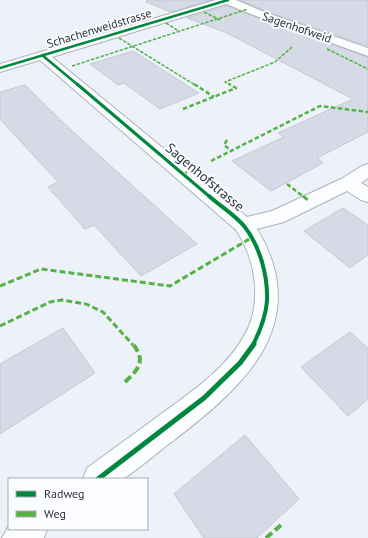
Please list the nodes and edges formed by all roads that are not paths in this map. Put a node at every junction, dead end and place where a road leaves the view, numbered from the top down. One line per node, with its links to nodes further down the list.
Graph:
1 (227, 0): 2 (street, Sagenhofweid); 3 (street, Schachenweidstrasse)
2 (368, 52)
3 (42, 55): 4 (street, Schachenweidstrasse); 8 (street, Sagenhofstrasse)
4 (0, 68)
5 (368, 170): 6 (street)
6 (348, 183): 7 (street); 8 (street)
7 (368, 196)
8 (243, 225): 9 (street, Sagenhofstrasse)
9 (99, 478)
10 (30, 530): 11 (street)
11 (19, 538)

